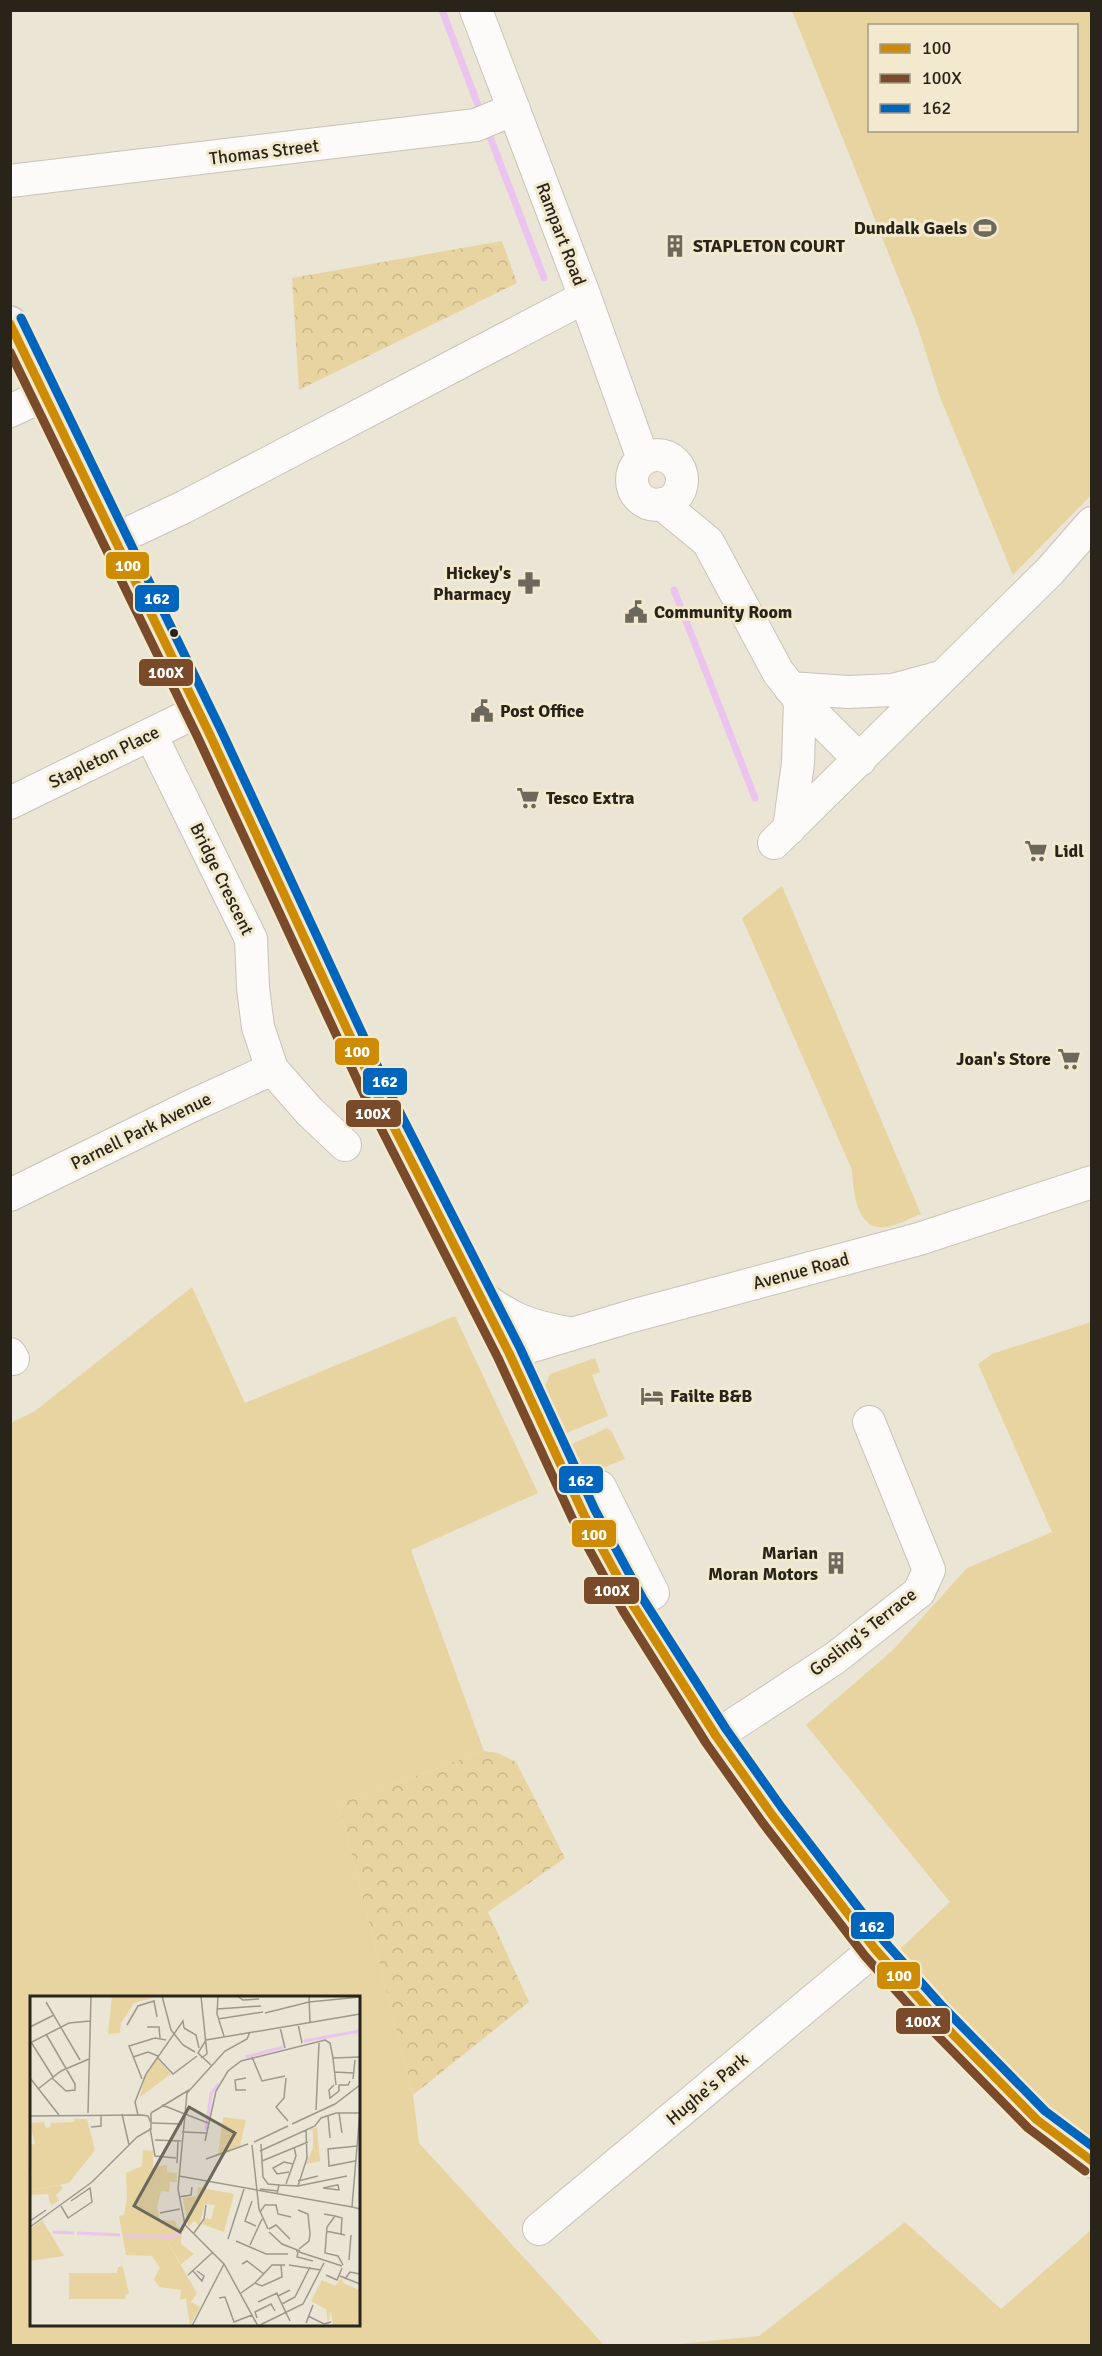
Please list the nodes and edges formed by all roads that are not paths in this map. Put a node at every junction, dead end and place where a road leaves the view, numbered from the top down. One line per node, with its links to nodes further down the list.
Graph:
1 (476, 10): 2 (street, Rampart Road)
2 (494, 117): 3 (street, Thomas Street); 4 (street, Rampart Road)
3 (10, 181)
4 (585, 297): 8 (street, Rampart Road); 12 (street)
5 (10, 323): 6 (main road)
6 (44, 395): 7 (street); 12 (main road)
7 (10, 411)
8 (643, 459): 9 (street); 10 (street)
9 (681, 478): 10 (street); 13 (street)
10 (662, 504): 13 (street)
11 (1092, 524): 14 (street)
12 (116, 539): 16 (main road)
13 (708, 542): 15 (street)
14 (941, 677): 15 (street); 18 (street)
15 (795, 694): 18 (street); 18 (street)
16 (198, 711): 17 (street, Stapleton Place); 24 (main road)
17 (151, 735): 19 (street, Stapleton Place); 20 (street, Bridge Crescent)
18 (860, 760)
19 (10, 803)
20 (273, 1069): 21 (street, Bridge Crescent); 23 (street, Parnell Park Avenue)
21 (345, 1145)
22 (1092, 1182): 25 (street, Avenue Road)
23 (10, 1195)
24 (480, 1296): 25 (street); 26 (main road)
25 (572, 1334): 26 (street, Avenue Road)
26 (509, 1353): 29 (main road)
27 (869, 1422): 30 (street, Gosling's Terrace)
28 (600, 1487): 29 (street)
29 (633, 1605): 30 (main road)
30 (716, 1736): 31 (main road)
31 (875, 1949): 32 (main road); 33 (street, Hughe's Park)
32 (1092, 2162)
33 (539, 2229)

